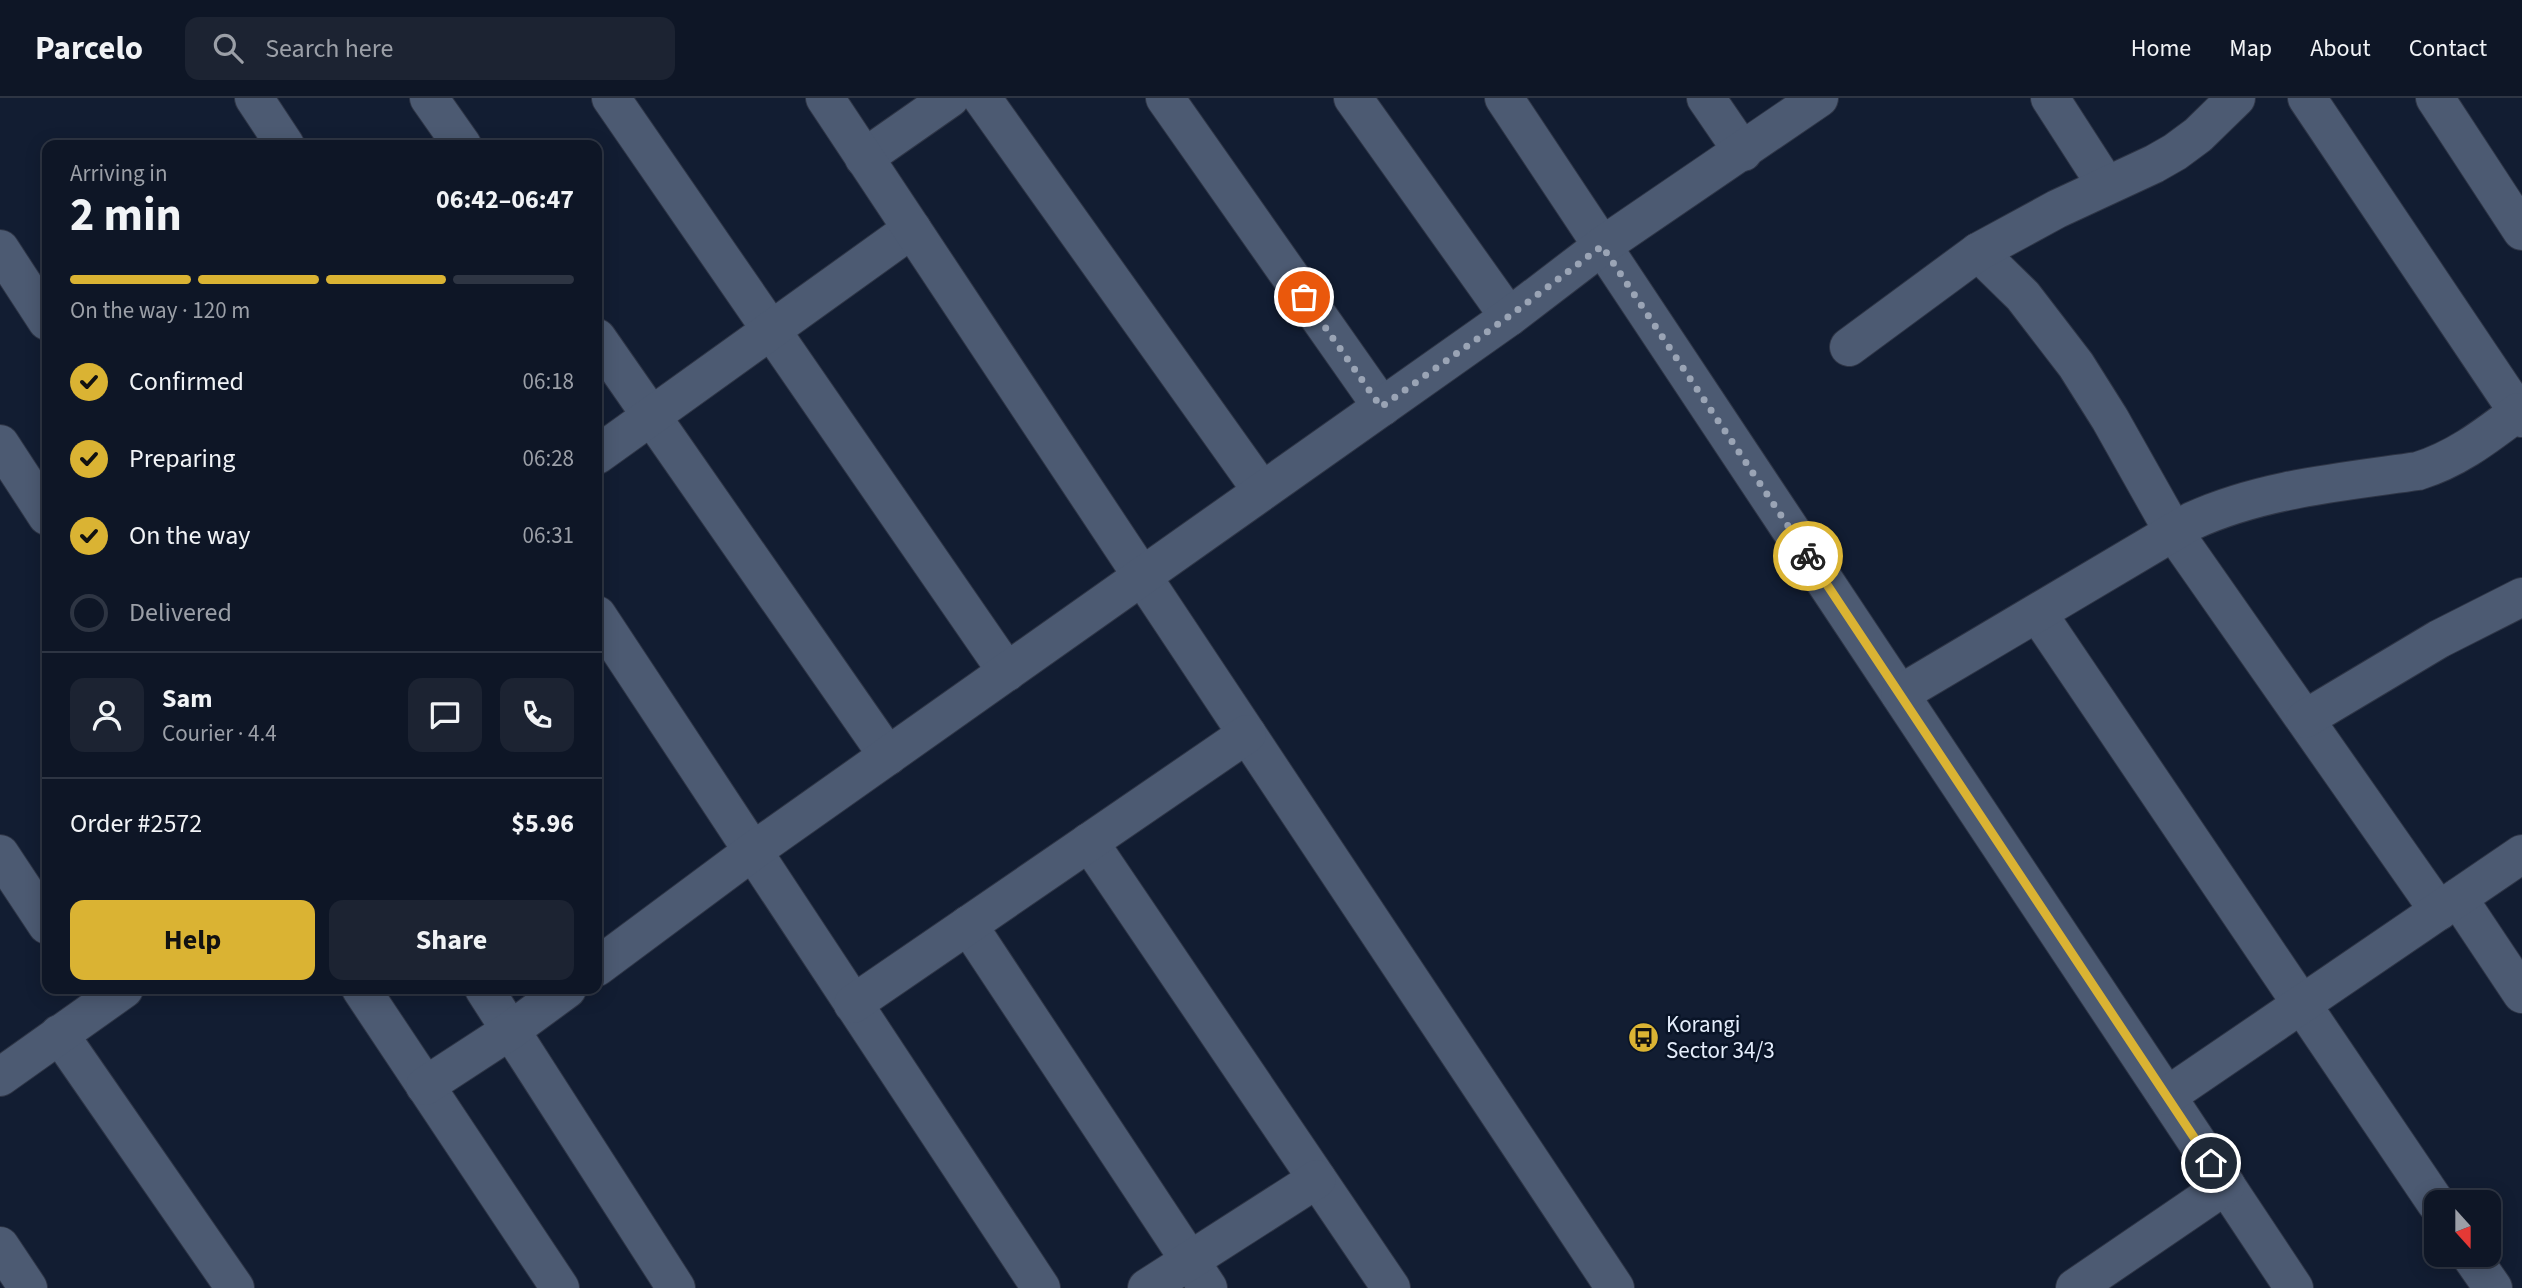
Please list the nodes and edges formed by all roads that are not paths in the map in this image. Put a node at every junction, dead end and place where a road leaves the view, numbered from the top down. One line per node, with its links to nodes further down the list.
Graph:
1 (254, 98): 16 (street)
2 (429, 98): 17 (street)
3 (611, 98): 28 (street)
4 (825, 98): 19 (street)
5 (950, 98): 19 (street)
6 (982, 98): 36 (street)
7 (1165, 98): 31 (street)
8 (1353, 98): 27 (street)
9 (1504, 98): 23 (street)
10 (1706, 98): 18 (street)
11 (1819, 98): 18 (street)
12 (2050, 98): 20 (street)
13 (2236, 98): 20 (street)
14 (2307, 98): 32 (street)
15 (2435, 98): 22 (street)
16 (282, 140)
17 (458, 140)
18 (1743, 152): 23 (street)
19 (864, 158): 21 (street)
20 (2106, 186): 25 (street)
21 (912, 229): 28 (street); 39 (street)
22 (2522, 231)
23 (1602, 246): 27 (street); 44 (street)
24 (0, 248): 26 (street)
25 (1978, 252): 30 (street); 38 (street)
26 (42, 313)
27 (1508, 317): 31 (street)
28 (771, 330): 33 (street); 43 (street)
29 (602, 345): 33 (street)
30 (1849, 347)
31 (1381, 407): 36 (street)
32 (2520, 415): 38 (street)
33 (651, 416): 35 (street); 47 (street)
34 (0, 443): 37 (street)
35 (602, 451)
36 (1262, 491): 39 (street)
37 (42, 508)
38 (2173, 531): 41 (street); 45 (street)
39 (1142, 576): 43 (street); 46 (street)
40 (2522, 597): 45 (street)
41 (2038, 614): 44 (street); 61 (street)
42 (602, 623): 49 (street)
43 (1007, 672): 47 (street)
44 (1900, 694): 67 (street)
45 (2305, 719): 52 (street)
46 (1247, 734): 48 (street); 82 (street)
47 (888, 756): 49 (street)
48 (1089, 842): 54 (street); 68 (street)
49 (753, 851): 55 (street); 62 (street)
50 (0, 854): 53 (street)
51 (2522, 854): 52 (street)
52 (2448, 904): 60 (street); 61 (street)
53 (42, 917)
54 (968, 925): 62 (street); 73 (street)
55 (602, 963)
56 (105, 994): 64 (street)
57 (364, 994): 66 (street)
58 (487, 994): 63 (street)
59 (560, 994): 63 (street)
60 (2522, 995)
61 (2303, 1003): 67 (street); 70 (street)
62 (853, 1004): 79 (street)
63 (511, 1030): 66 (street); 78 (street)
64 (59, 1034): 65 (street); 77 (street)
65 (0, 1077)
66 (425, 1086): 75 (street)
67 (2167, 1096): 69 (street)
68 (1317, 1179): 73 (street); 81 (street)
69 (2226, 1185): 74 (street); 83 (street)
70 (2427, 1190)
71 (0, 1246): 76 (street)
72 (2478, 1267): 84 (street)
73 (1199, 1274): 80 (street)
74 (2090, 1284)
75 (554, 1286)
76 (29, 1288)
77 (235, 1288)
78 (676, 1288)
79 (1041, 1288)
80 (1147, 1288)
81 (1391, 1288)
82 (1615, 1288)
83 (2294, 1288)
84 (2493, 1288)

